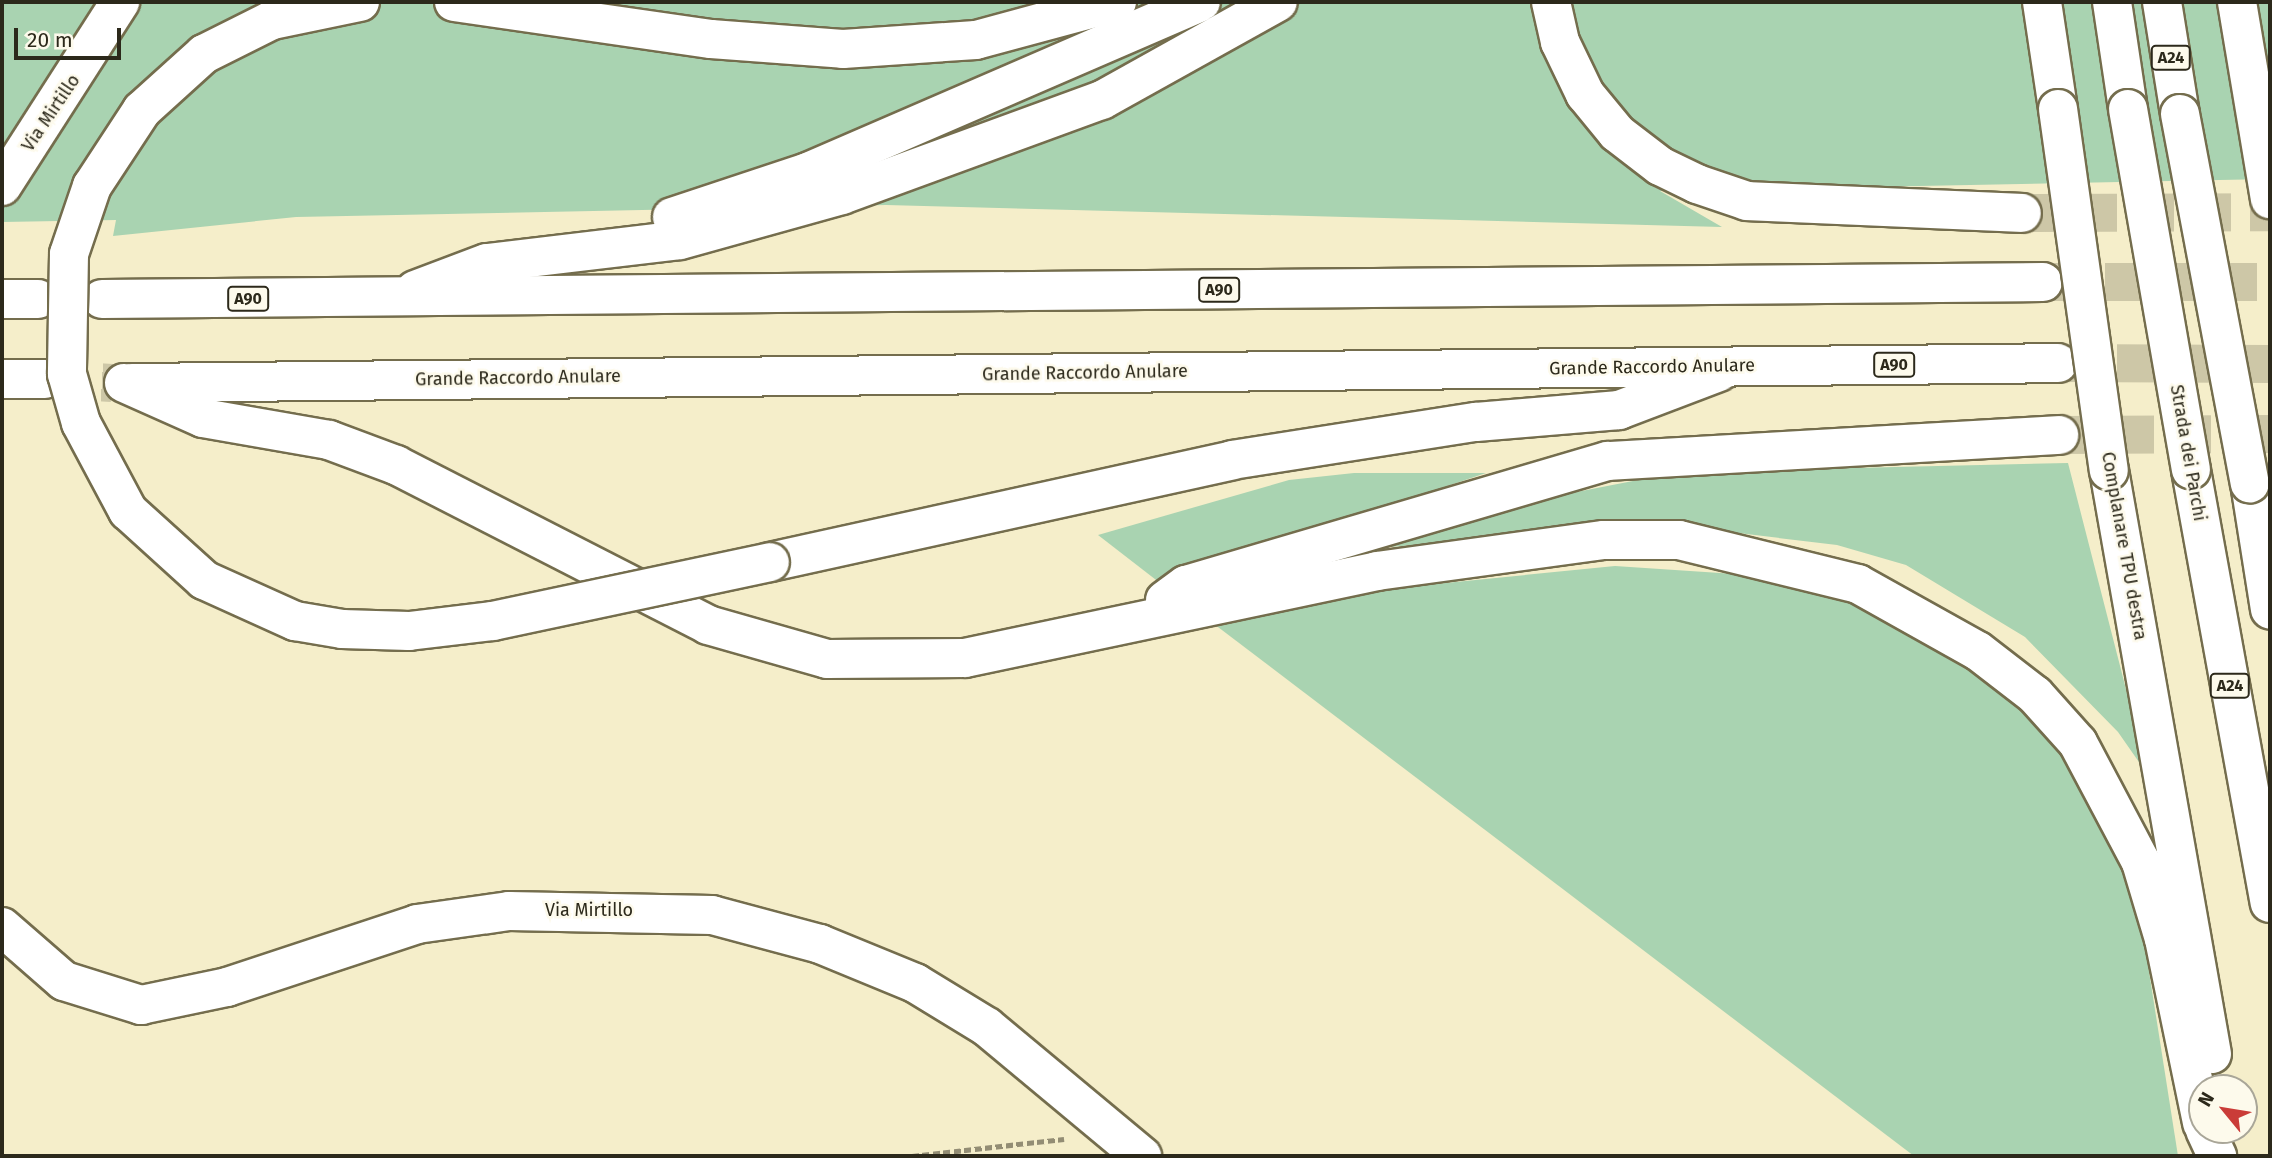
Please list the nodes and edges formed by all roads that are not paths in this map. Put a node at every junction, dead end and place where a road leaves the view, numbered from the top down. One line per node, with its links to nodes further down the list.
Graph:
1 (120, 2): 14 (main road, Via Mirtillo)
2 (360, 2): 22 (main road, bridge)
3 (454, 2): 4 (main road)
4 (1116, 2)
5 (1201, 2): 17 (main road)
6 (1278, 2): 17 (main road)
7 (1551, 2): 16 (main road)
8 (2016, 2): 13 (main road)
9 (2042, 2): 13 (main road, Complanare TPU destra)
10 (2112, 2): 28 (main road, Strada dei Parchi / A24, bridge)
11 (2162, 2): 26 (main road, A24, bridge)
12 (2237, 2): 15 (main road)
13 (2052, 62): 31 (main road, Complanare TPU destra, bridge)
14 (2, 186)
15 (2270, 199)
16 (2022, 213)
17 (540, 256): 19 (main road)
18 (2043, 282): 19 (main road, A90)
19 (394, 298): 20 (main road, A90)
20 (102, 299)
21 (2058, 363): 22 (main road, Grande Raccordo Anulare / A90)
22 (1730, 366): 27 (main road, Grande Raccordo Anulare / A90)
23 (2, 379): 24 (main road)
24 (45, 379)
25 (2059, 435): 27 (main road)
26 (2270, 609)
27 (1143, 615): 30 (main road)
28 (2270, 903)
29 (2, 928): 32 (main road, Via Mirtillo)
30 (2192, 1074)
31 (2216, 1074)
32 (1142, 1156)

